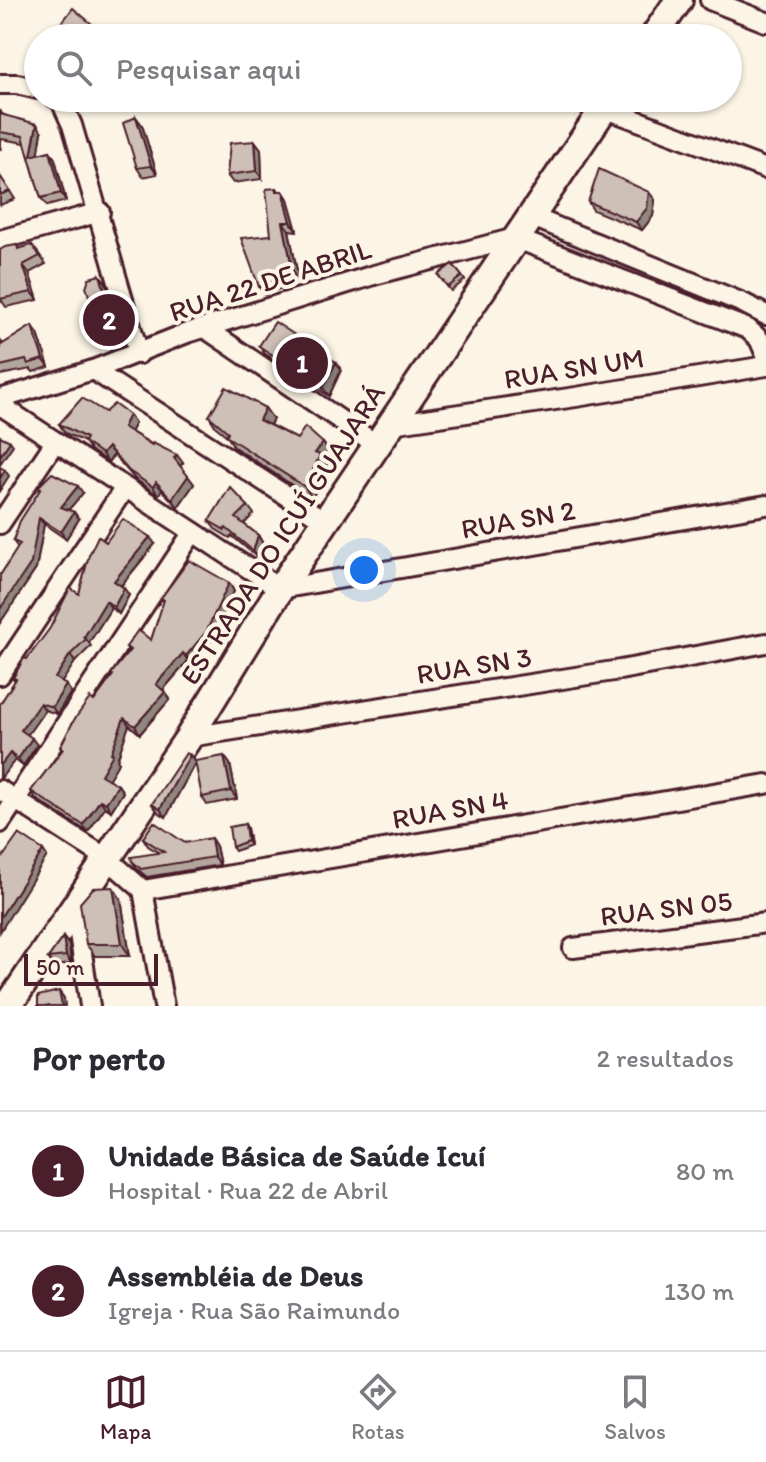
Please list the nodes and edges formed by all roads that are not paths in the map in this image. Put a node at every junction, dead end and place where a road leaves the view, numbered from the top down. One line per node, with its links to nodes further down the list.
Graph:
1 (679, 0): 4 (street)
2 (710, 0): 3 (street)
3 (766, 22)
4 (663, 24)
5 (0, 84): 6 (street)
6 (24, 86)
7 (65, 112): 11 (street)
8 (601, 112): 12 (street, ESTRADA DO ICUÍ GUAJARÁ)
9 (629, 112): 10 (street)
10 (766, 169)
11 (100, 212): 14 (street); 17 (street)
12 (530, 216): 13 (street, ESTRADA DO ICUÍ GUAJARÁ); 15 (street)
13 (515, 238): 16 (street, RUA 22 DE ABRIL); 18 (street); 23 (street, ESTRADA DO ICUÍ GUAJARÁ)
14 (0, 240)
15 (766, 315)
16 (205, 328): 17 (street, RUA 22 DE ABRIL); 23 (street)
17 (139, 354): 20 (street, RUA 22 DE ABRIL)
18 (766, 355)
19 (766, 366): 23 (street, RUA SN UM)
20 (93, 370): 21 (street, RUA 22 DE ABRIL); 27 (street)
21 (0, 399)
22 (0, 405): 24 (street)
23 (384, 434): 27 (street, ESTRADA DO ICUÍ GUAJARÁ)
24 (55, 442): 25 (street); 28 (street)
25 (124, 489): 29 (street); 32 (street)
26 (766, 505): 30 (street, RUA SN 2)
27 (325, 521): 30 (street, ESTRADA DO ICUÍ GUAJARÁ)
28 (0, 524)
29 (193, 532): 30 (street); 35 (street)
30 (280, 589): 33 (street, ESTRADA DO ICUÍ GUAJARÁ)
31 (766, 643): 33 (street, RUA SN 3)
32 (0, 675)
33 (189, 737): 37 (street, ESTRADA DO ICUÍ GUAJARÁ)
34 (766, 784): 38 (street, RUA SN 4)
35 (8, 795): 36 (street); 37 (street)
36 (0, 823)
37 (108, 859): 38 (street); 39 (street, ESTRADA DO ICUÍ GUAJARÁ)
38 (143, 890): 47 (street)
39 (75, 907): 42 (street, ESTRADA DO ICUÍ GUAJARÁ); 46 (street)
40 (766, 923): 41 (street, RUA SN 05)
41 (573, 948)
42 (24, 979): 44 (street, ESTRADA DO ICUÍ GUAJARÁ); 45 (street)
43 (0, 1002): 44 (street)
44 (7, 1006)
45 (29, 1006)
46 (90, 1006)
47 (164, 1006)

